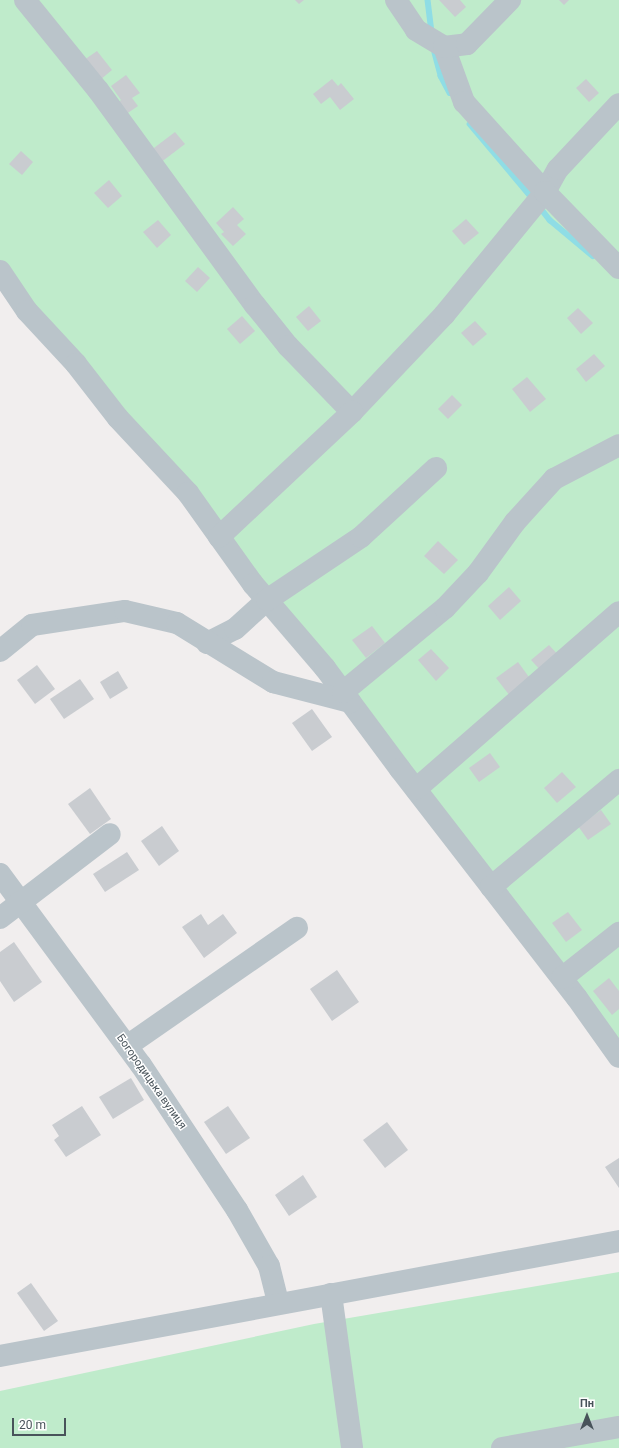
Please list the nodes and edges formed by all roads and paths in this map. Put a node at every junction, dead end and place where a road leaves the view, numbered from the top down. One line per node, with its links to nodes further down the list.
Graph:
1 (25, 0): 9 (street)
2 (396, 0): 4 (street)
3 (510, 0): 4 (street)
4 (437, 43): 6 (street)
5 (619, 104): 6 (street)
6 (544, 192): 7 (street); 9 (street)
7 (619, 267)
8 (0, 271): 12 (street)
9 (352, 412): 12 (street)
10 (619, 445): 17 (street)
11 (436, 468): 13 (street)
12 (219, 537): 13 (street)
13 (267, 600): 15 (street); 17 (street)
14 (619, 612): 19 (street)
15 (207, 643): 16 (street); 17 (street)
16 (0, 651)
17 (346, 697): 19 (street)
18 (619, 780): 22 (street)
19 (416, 789): 22 (street)
20 (110, 834): 23 (street)
21 (0, 874): 23 (street, Богородицька вулиця)
22 (491, 887): 27 (street)
23 (20, 901): 24 (street); 28 (street, Богородицька вулиця)
24 (0, 918)
25 (297, 928): 28 (street)
26 (619, 933): 27 (street)
27 (562, 978): 29 (street)
28 (127, 1046): 32 (street, Богородицька вулиця)
29 (619, 1057)
30 (619, 1241): 31 (street)
31 (331, 1294): 32 (street); 35 (street)
32 (278, 1302): 33 (street)
33 (0, 1356)
34 (619, 1427): 36 (street)
35 (352, 1448)
36 (502, 1448)

